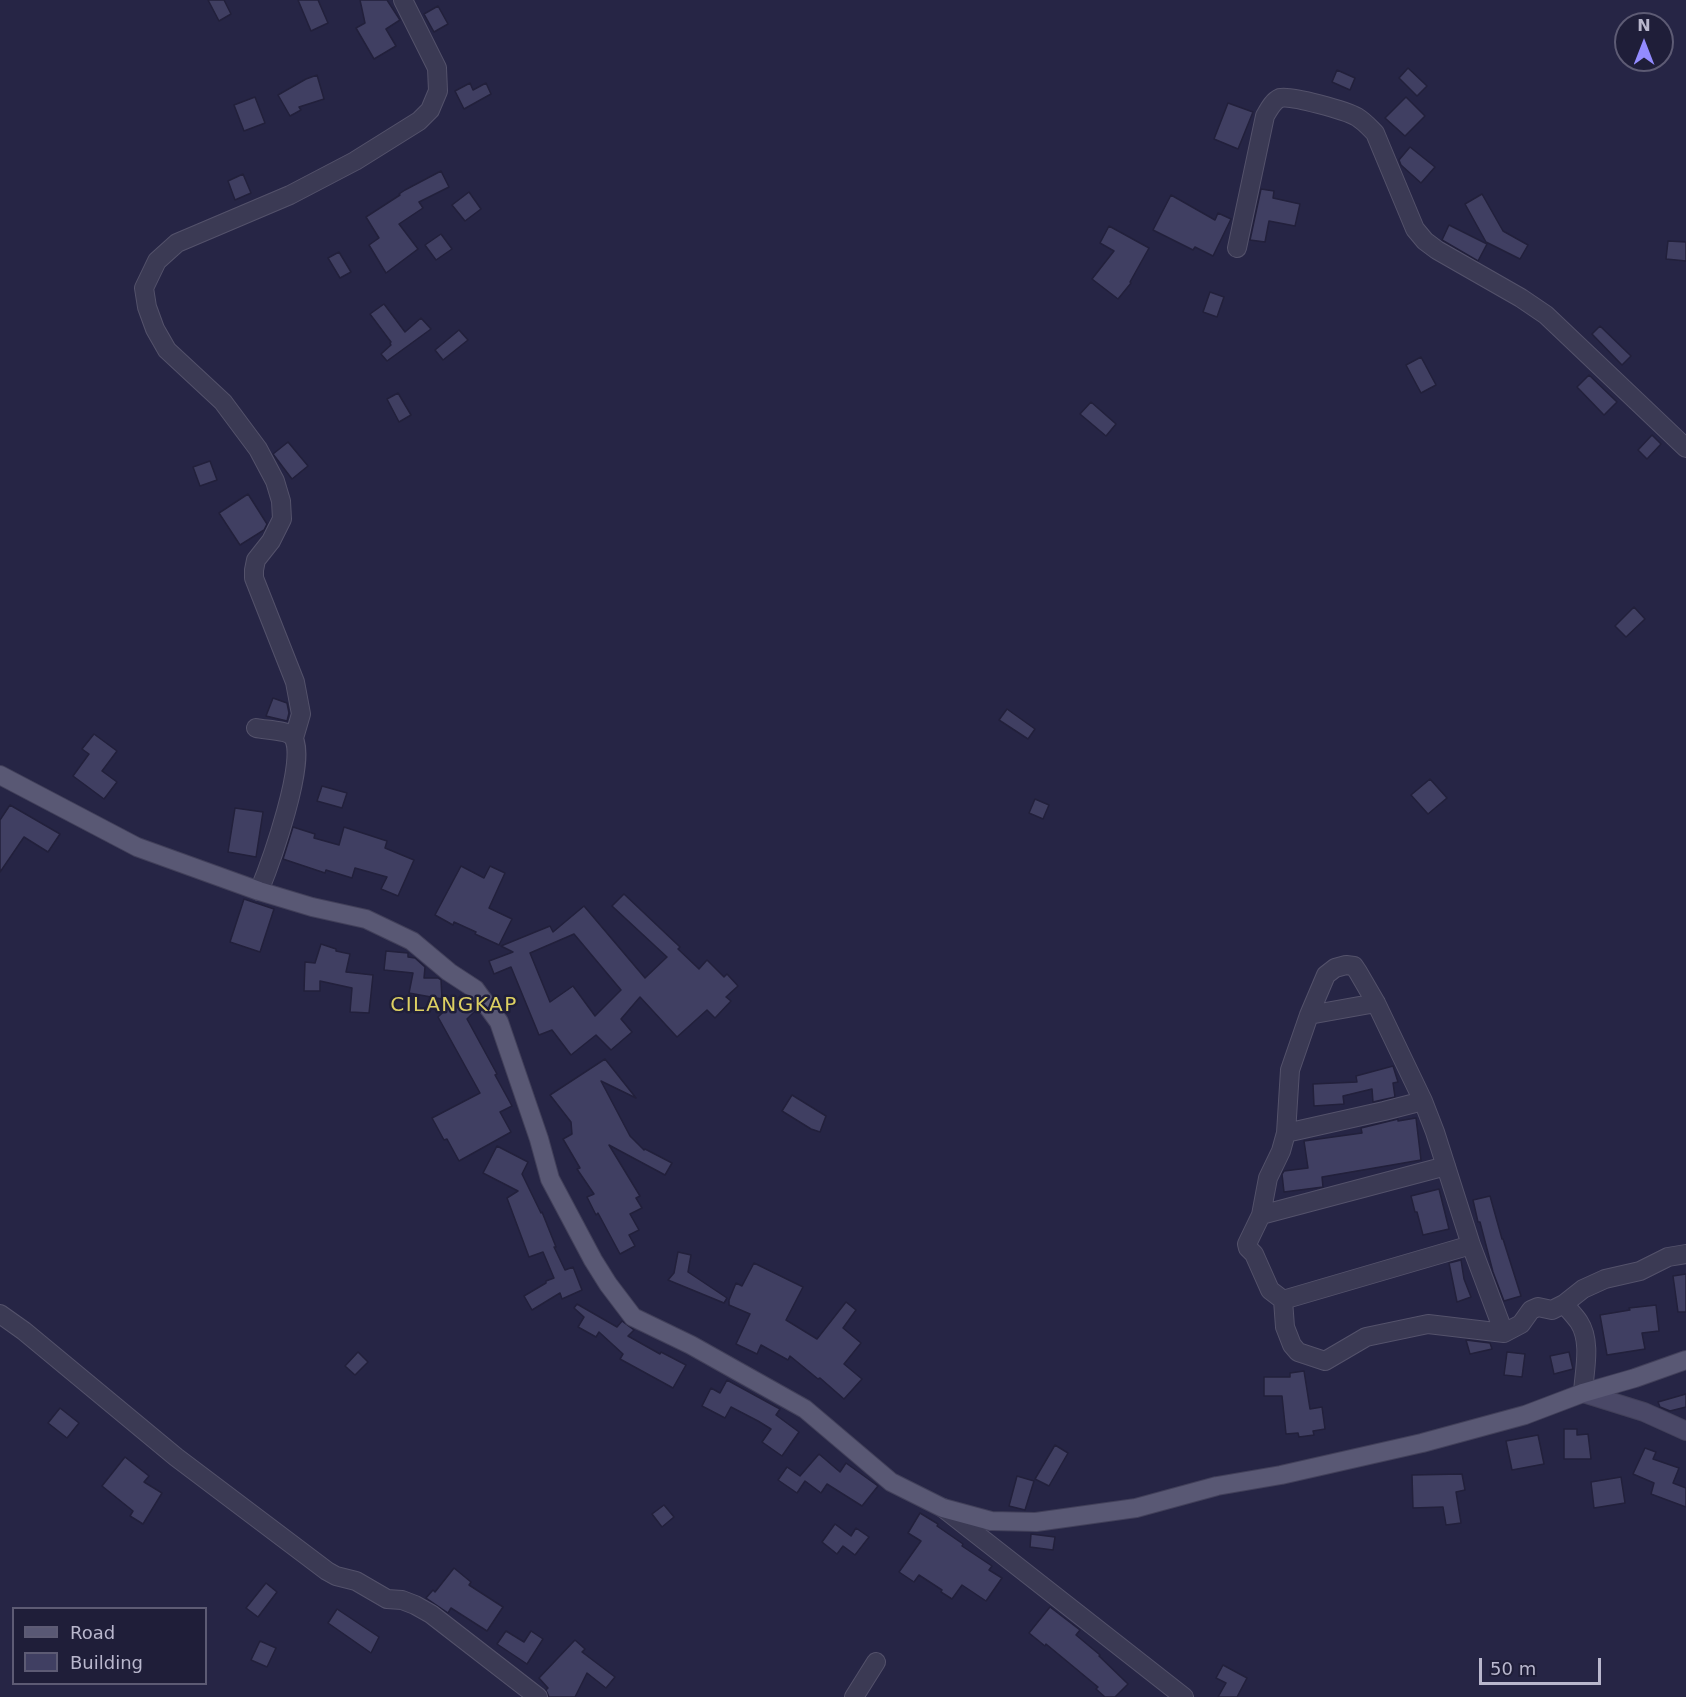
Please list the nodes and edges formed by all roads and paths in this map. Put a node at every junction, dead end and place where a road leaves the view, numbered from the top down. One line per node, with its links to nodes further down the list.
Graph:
1 (403, 0): 5 (street)
2 (1237, 248): 3 (street)
3 (1686, 448)
4 (256, 728): 5 (street)
5 (294, 738): 7 (street)
6 (0, 775): 7 (main road)
7 (259, 891): 23 (main road)
8 (1376, 1003): 9 (street); 9 (street); 10 (street)
9 (1309, 1015): 11 (street)
10 (1423, 1101): 11 (street); 12 (street)
11 (1286, 1133): 13 (street)
12 (1446, 1167): 13 (street); 14 (street)
13 (1261, 1215): 16 (street)
14 (1471, 1245): 16 (street); 19 (street)
15 (1686, 1254): 17 (street)
16 (1283, 1300): 19 (street)
17 (1564, 1304): 19 (street); 21 (street)
18 (0, 1314): 25 (street)
19 (1504, 1333)
20 (1686, 1359): 21 (main road)
21 (1583, 1393): 22 (street); 23 (main road)
22 (1686, 1431)
23 (943, 1508): 27 (street)
24 (876, 1662): 26 (street)
25 (537, 1697)
26 (854, 1697)
27 (1184, 1697)

